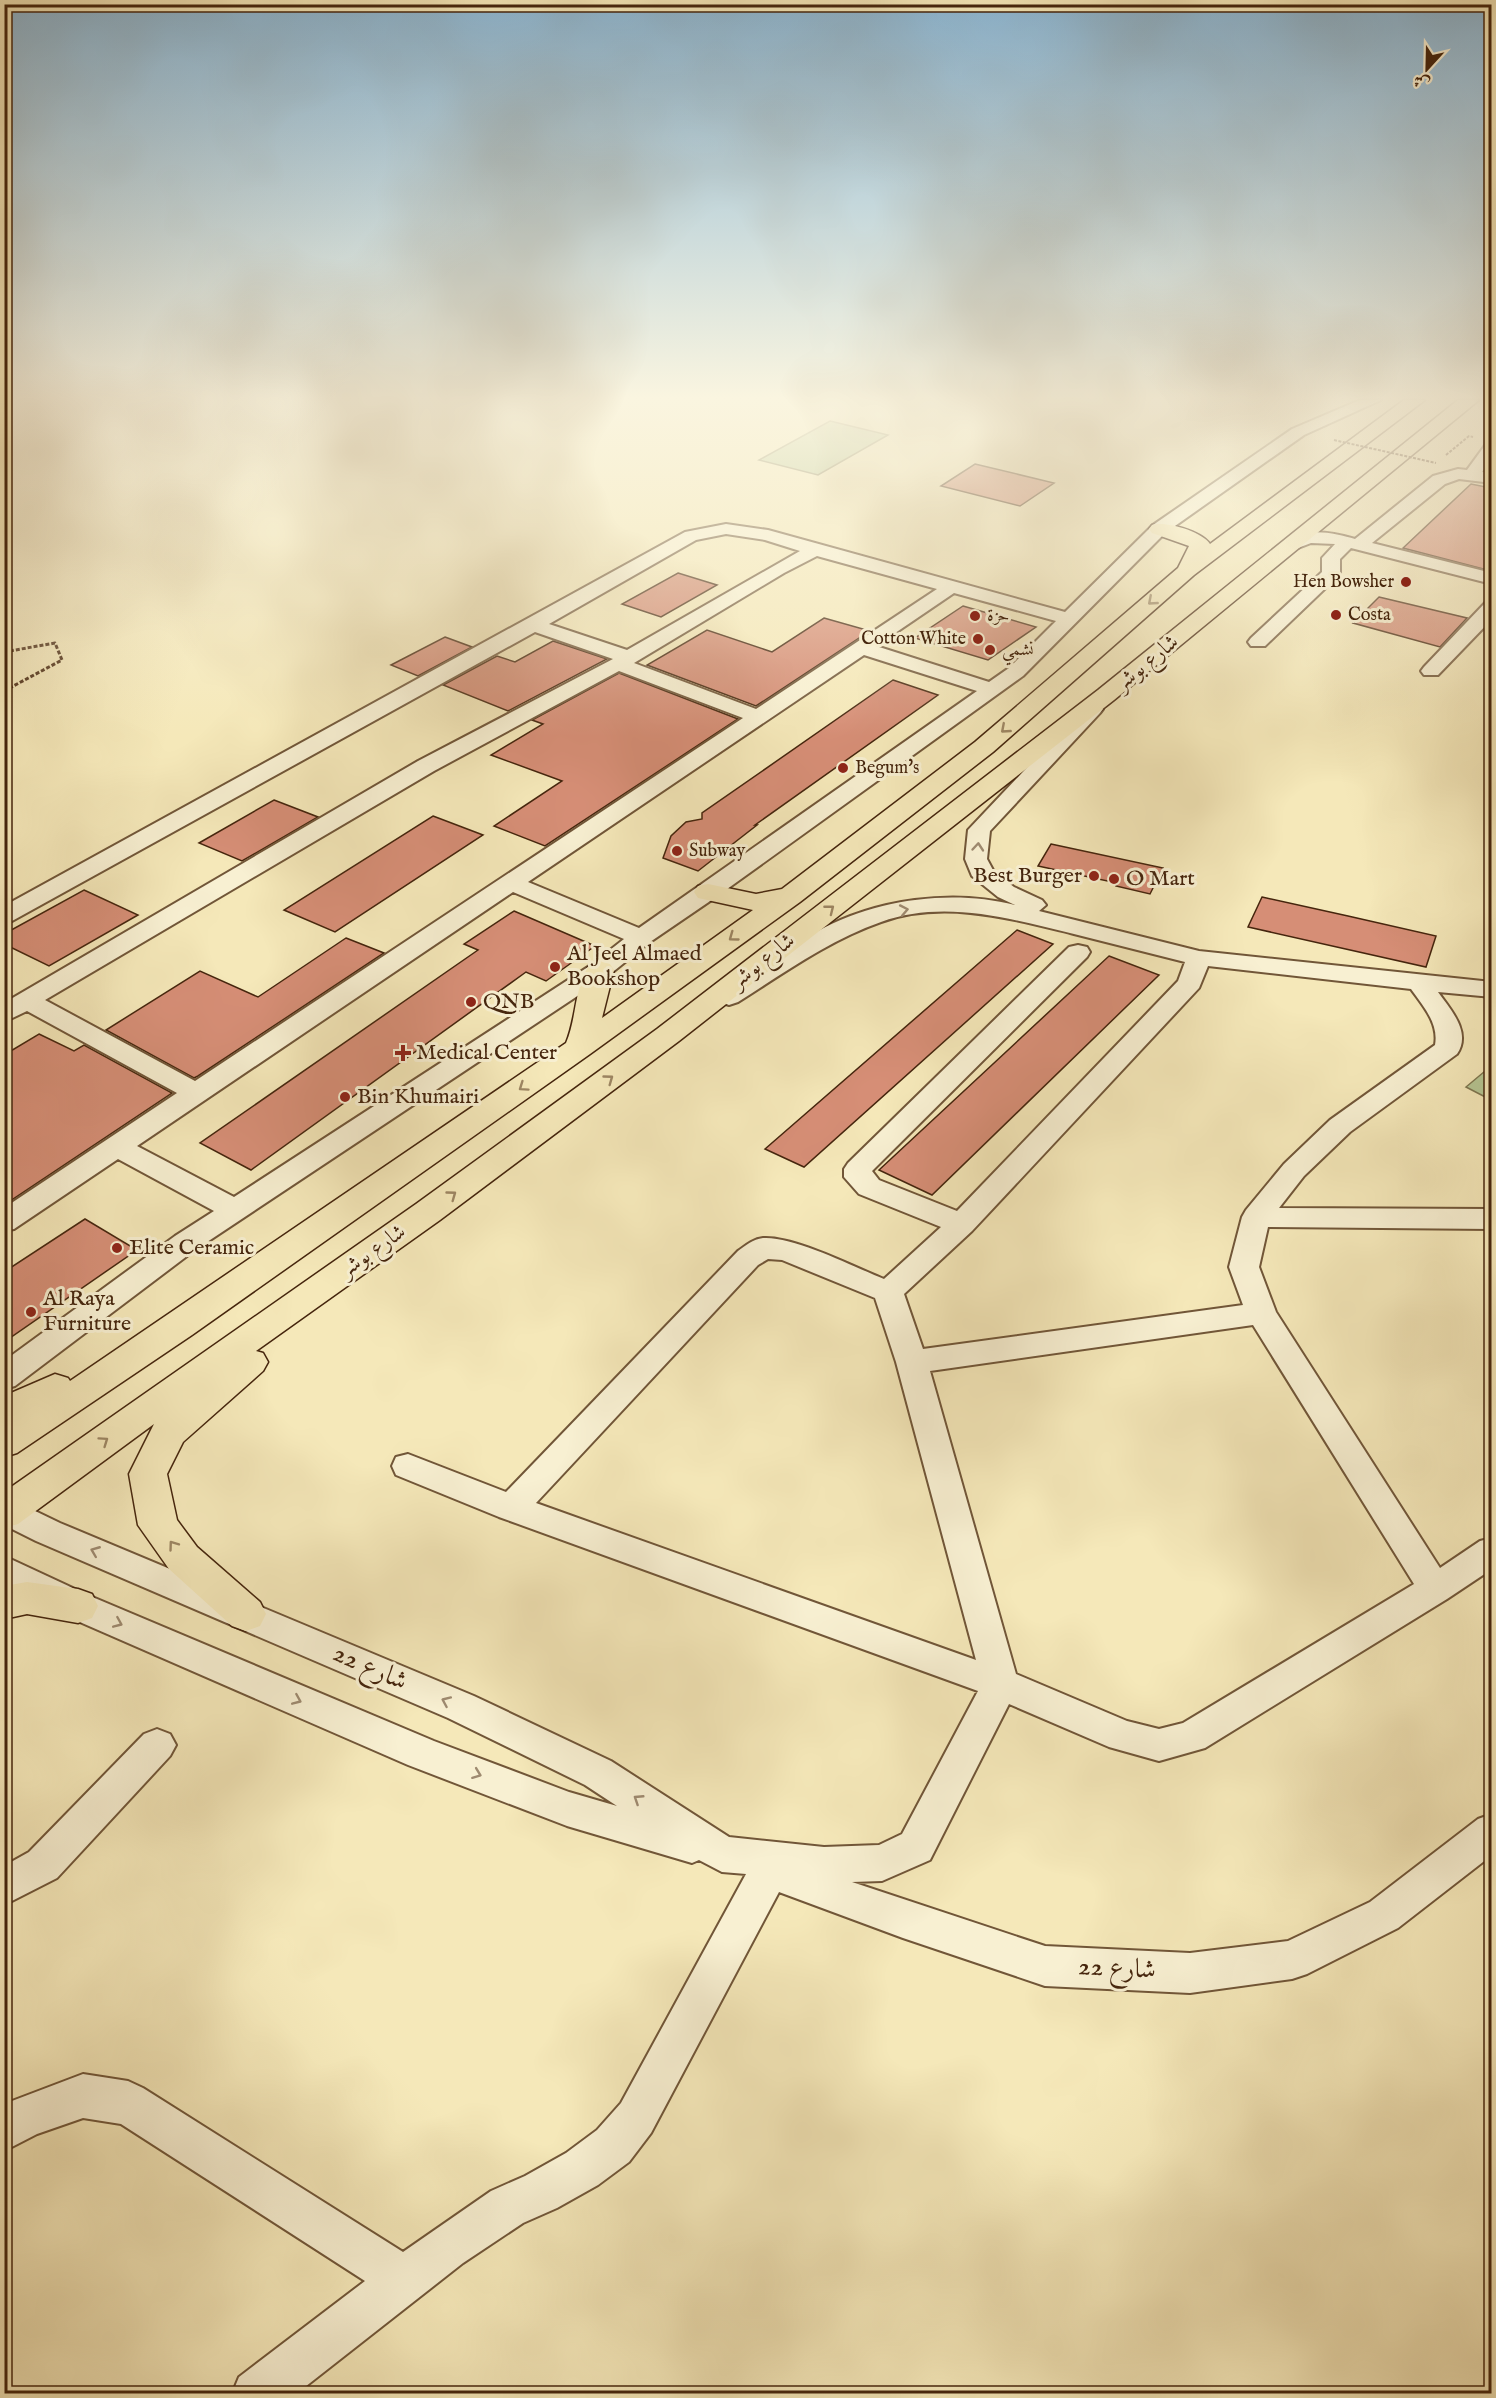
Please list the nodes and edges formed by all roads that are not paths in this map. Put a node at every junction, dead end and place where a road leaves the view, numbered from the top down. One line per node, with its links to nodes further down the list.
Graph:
1 (1183, 512): 5 (street)
2 (1264, 512): 8 (main road, شارع بوشر)
3 (1363, 512): 6 (main road, شارع بوشر)
4 (1383, 512): 6 (street)
5 (1159, 529): 8 (main road); 12 (street)
6 (1339, 537): 9 (street); 16 (street); 21 (main road, شارع بوشر)
7 (815, 550): 10 (street); 13 (street); 18 (street)
8 (1186, 571): 25 (main road, شارع بوشر, one-way to 25)
9 (1491, 579)
10 (953, 586): 12 (street); 17 (street)
11 (1491, 608): 14 (street)
12 (1070, 619): 20 (street)
13 (533, 625): 18 (street); 26 (street)
14 (1469, 633): 15 (street); 19 (street)
15 (1491, 639)
16 (1258, 642)
17 (862, 648): 20 (street); 22 (street)
18 (622, 660): 22 (street); 33 (street)
19 (1431, 671)
20 (992, 689): 24 (street)
21 (1106, 695): 28 (street, one-way to 21); 35 (main road, شارع بوشر, one-way to 21)
22 (760, 717): 23 (street)
23 (509, 882): 27 (street); 37 (street)
24 (708, 892): 25 (main road); 27 (street)
25 (790, 896): 36 (main road, شارع بوشر, one-way to 36)
26 (4, 916)
27 (641, 937): 30 (street)
28 (1080, 939): 29 (street); 35 (street, one-way to 28); 44 (street)
29 (1199, 958): 31 (street); 44 (street)
30 (600, 970): 36 (main road); 39 (street)
31 (1419, 982): 32 (street); 41 (street)
32 (1491, 990)
33 (28, 1001): 34 (street); 37 (street)
34 (4, 1014)
35 (668, 1035): 40 (main road, شارع بوشر, one-way to 35)
36 (579, 1048): 47 (main road, شارع بوشر, one-way to 47)
37 (197, 1094): 38 (street)
38 (117, 1147): 39 (street); 43 (street)
39 (234, 1210): 49 (street)
40 (428, 1212): 54 (main road, شارع بوشر, one-way to 40); 60 (main road, one-way to 40)
41 (1256, 1217): 42 (street); 46 (street)
42 (1491, 1219)
43 (4, 1222)
44 (962, 1224): 45 (street)
45 (888, 1292): 48 (street); 53 (street)
46 (1261, 1313): 48 (street); 57 (street)
47 (179, 1326): 50 (main road); 51 (main road, شارع بوشر)
48 (912, 1362): 61 (street)
49 (4, 1378)
50 (4, 1413)
51 (4, 1443)
52 (408, 1466): 53 (street)
53 (511, 1508): 61 (street)
54 (6, 1511): 60 (street, شارع 22, one-way to 54)
55 (1491, 1551): 57 (street)
56 (4, 1570): 59 (street, شارع 22)
57 (1436, 1589): 61 (street)
58 (4, 1603): 59 (main road)
59 (78, 1606): 64 (street, شارع 22, one-way to 64)
60 (246, 1614): 64 (street, شارع 22, one-way to 60)
61 (1001, 1684): 64 (street)
62 (157, 1745): 66 (street)
63 (1491, 1831): 65 (street, شارع 22)
64 (722, 1854): 65 (street, شارع 22)
65 (769, 1871): 68 (street)
66 (4, 1887)
67 (4, 2129): 68 (street)
68 (405, 2280): 69 (street)
69 (256, 2394)

